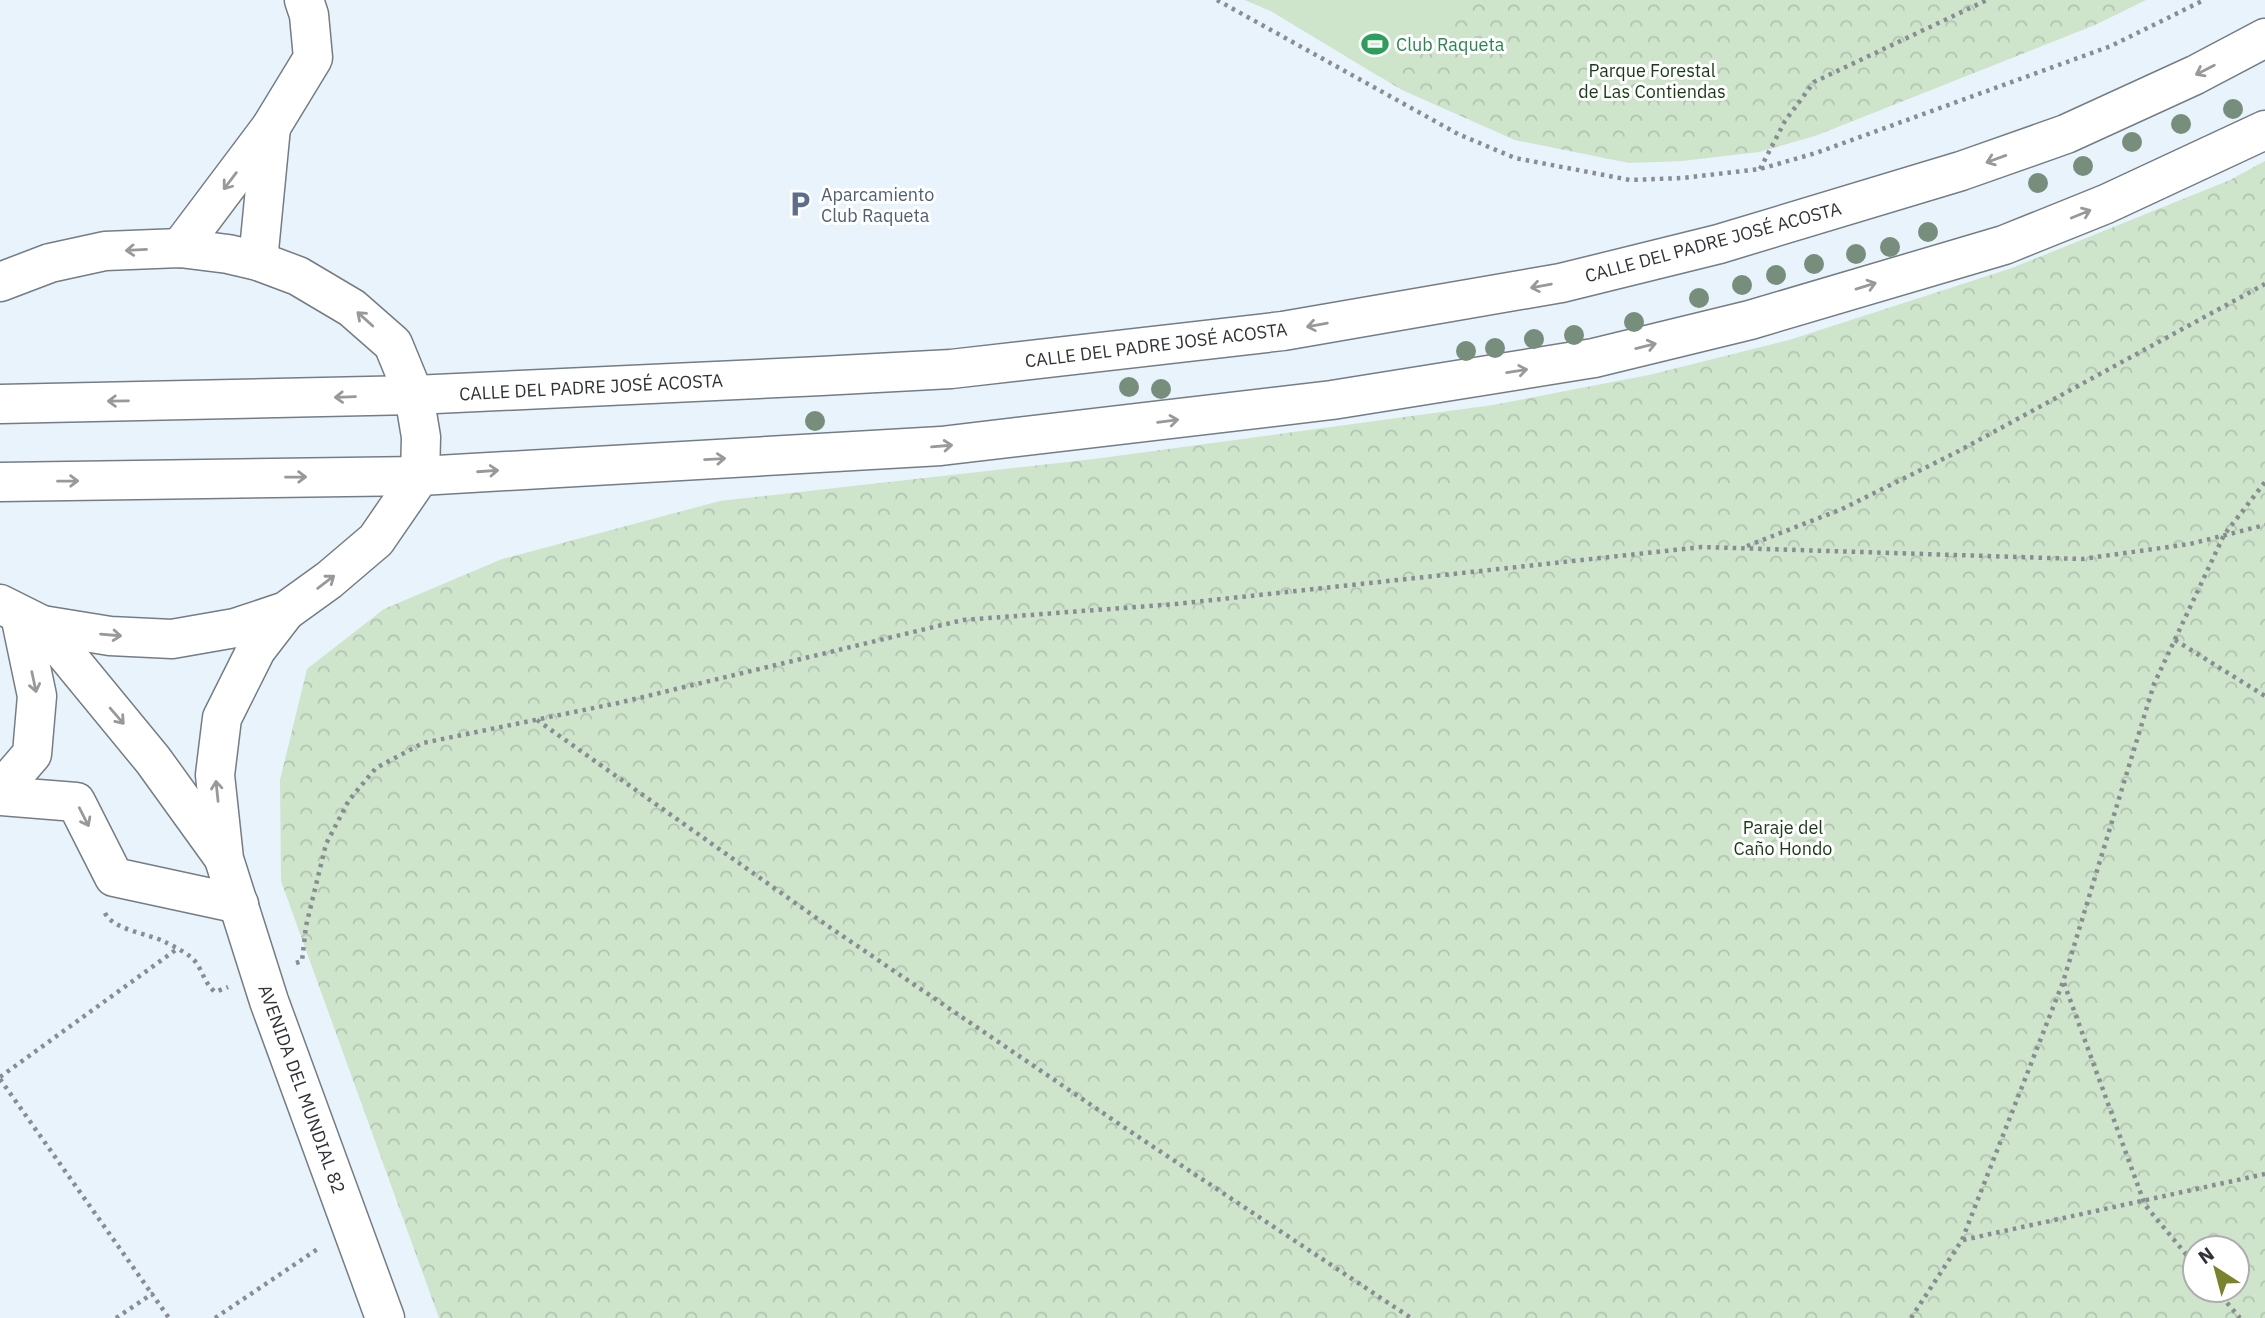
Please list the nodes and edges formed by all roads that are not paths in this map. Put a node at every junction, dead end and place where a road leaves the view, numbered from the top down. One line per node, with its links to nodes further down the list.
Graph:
1 (304, 0): 3 (main road)
2 (2265, 38): 8 (main road, CALLE DEL PADRE JOSÉ ACOSTA, one-way to 8)
3 (271, 127): 5 (main road, one-way to 5); 6 (main road)
4 (2265, 130): 10 (main road, one-way to 4)
5 (180, 247): 6 (main road); 7 (main road, one-way to 7)
6 (258, 261): 8 (main road, one-way to 6)
7 (0, 282)
8 (414, 395): 9 (main road, CALLE DEL PADRE JOSÉ ACOSTA, one-way to 9); 10 (main road)
9 (0, 404)
10 (420, 475): 11 (main road, one-way to 10); 12 (main road, one-way to 10)
11 (0, 482)
12 (286, 611): 13 (main road, one-way to 12); 15 (main road, AVENIDA DEL MUNDIAL 82, one-way to 12)
13 (21, 615): 14 (main road, one-way to 14); 15 (main road, AVENIDA DEL MUNDIAL 82, one-way to 15)
14 (0, 794): 16 (main road, one-way to 16)
15 (224, 859): 16 (main road, AVENIDA DEL MUNDIAL 82)
16 (239, 904): 17 (main road, AVENIDA DEL MUNDIAL 82)
17 (385, 1318)

